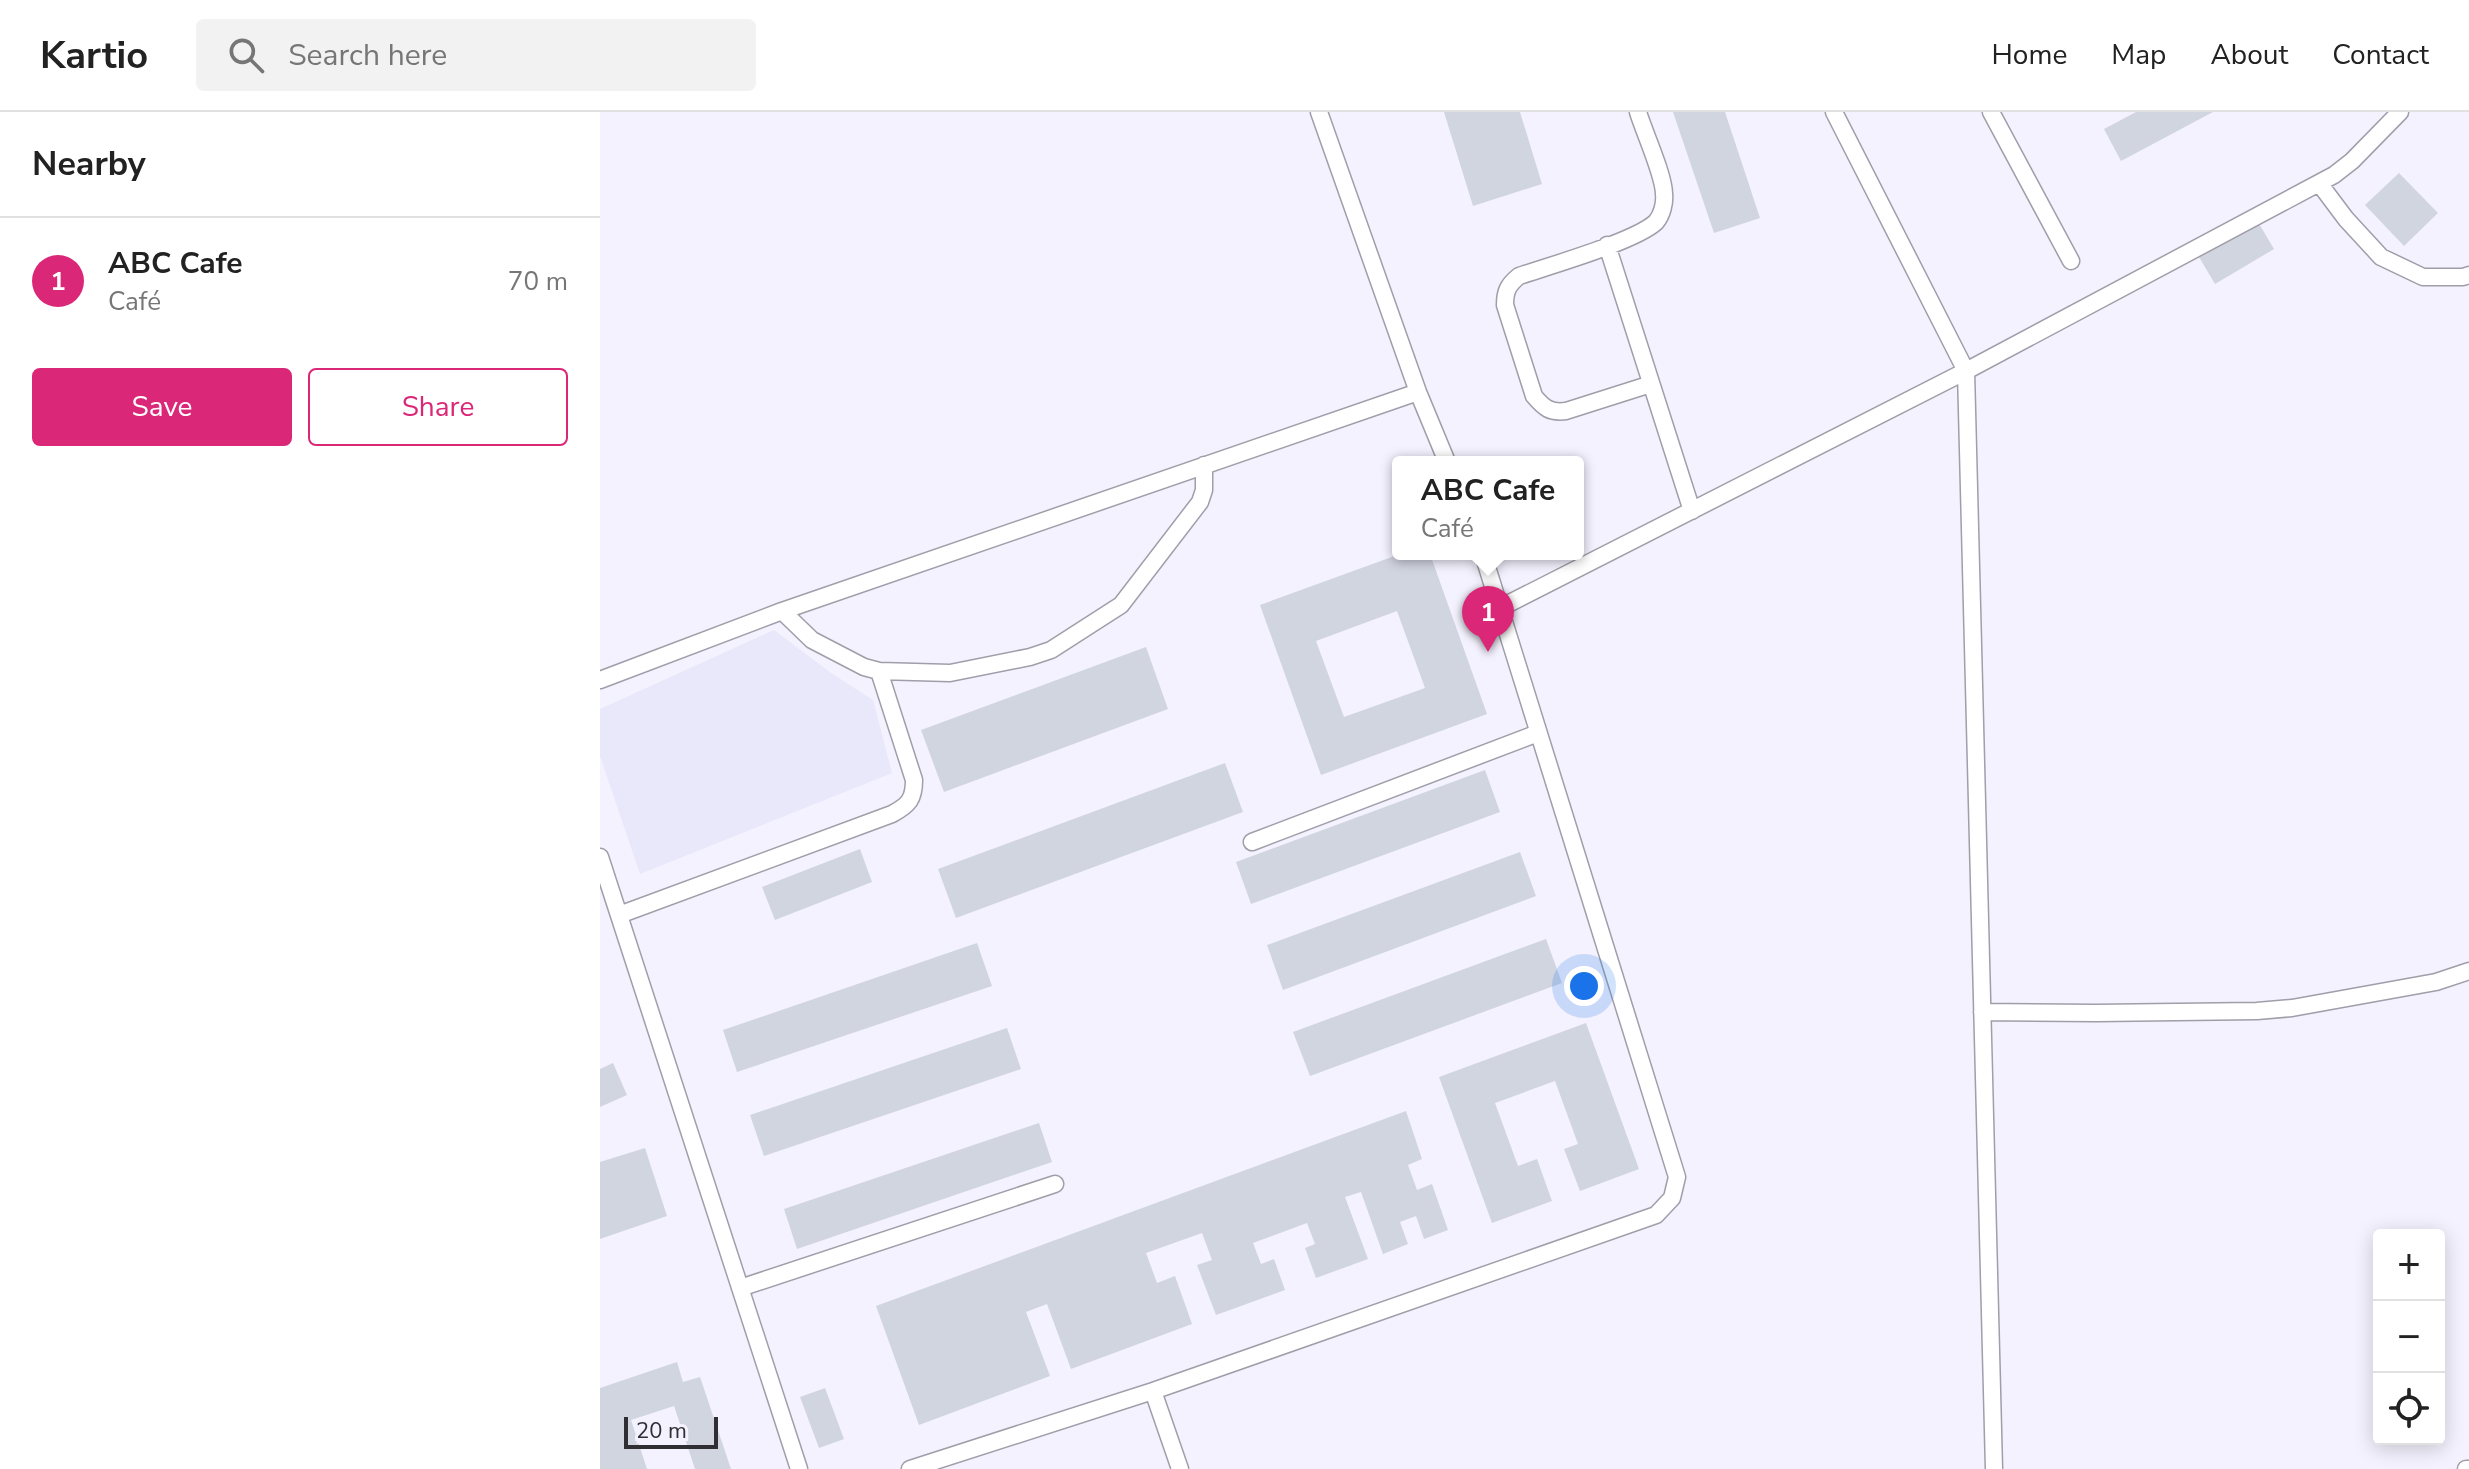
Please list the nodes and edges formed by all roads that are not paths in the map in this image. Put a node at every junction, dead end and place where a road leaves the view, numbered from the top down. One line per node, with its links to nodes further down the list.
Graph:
1 (1319, 112): 12 (lane)
2 (1638, 112): 7 (lane)
3 (1834, 112): 10 (lane)
4 (1991, 112): 8 (lane)
5 (2400, 112): 6 (lane)
6 (2319, 183): 9 (lane); 10 (lane)
7 (1607, 245): 11 (lane); 11 (lane)
8 (2071, 261)
9 (2469, 275)
10 (1966, 371): 15 (lane); 26 (lane)
11 (1651, 384): 15 (lane)
12 (1418, 392): 13 (lane); 14 (lane)
13 (1445, 456)
14 (1204, 465): 18 (lane); 19 (lane)
15 (1692, 511): 17 (lane)
16 (1485, 560): 17 (lane)
17 (1500, 608): 21 (lane)
18 (782, 611): 19 (lane); 20 (lane)
19 (879, 671): 24 (lane)
20 (600, 680)
21 (1538, 733): 22 (lane); 29 (lane)
22 (1252, 842)
23 (600, 857): 24 (lane)
24 (619, 915): 28 (lane)
25 (2469, 971): 26 (lane)
26 (1982, 1012): 33 (lane)
27 (1055, 1184): 28 (lane)
28 (740, 1288): 30 (lane)
29 (1153, 1391): 31 (lane); 32 (lane)
30 (799, 1469)
31 (910, 1469)
32 (1180, 1469)
33 (1994, 1469)

